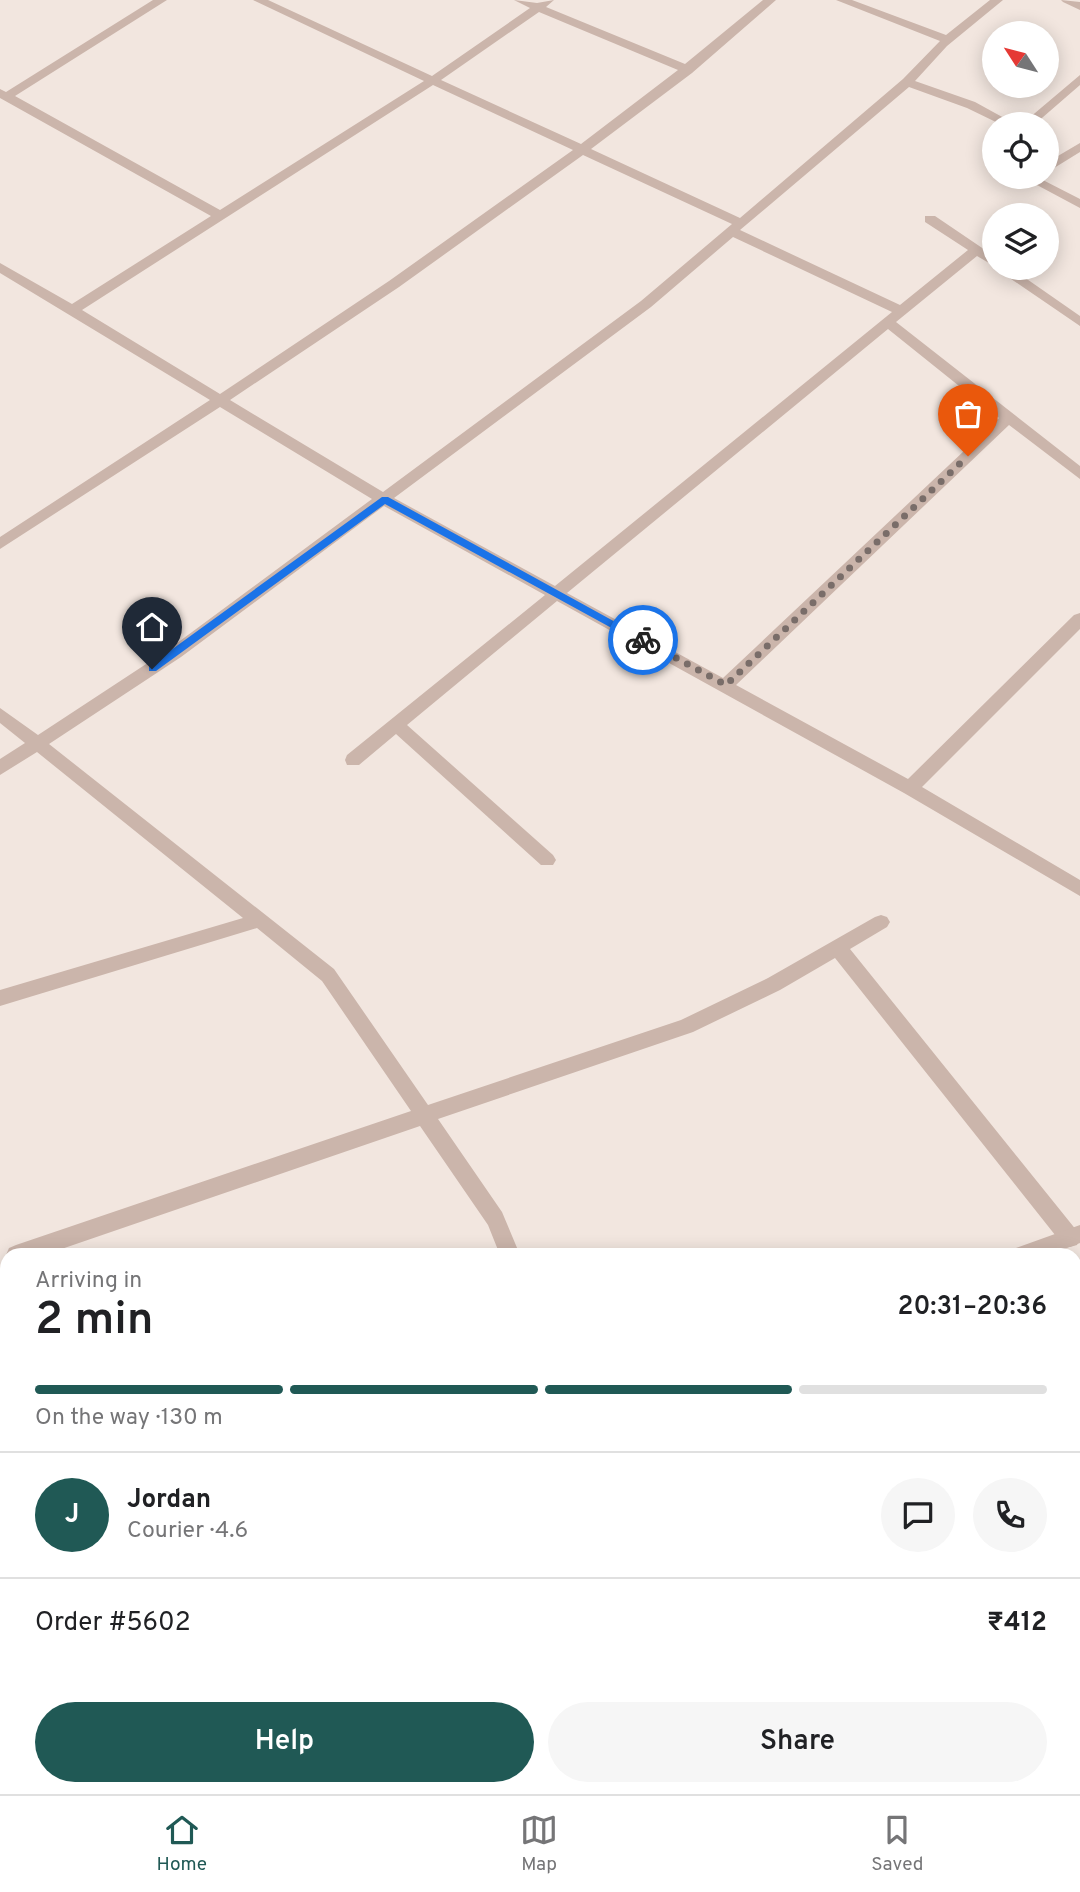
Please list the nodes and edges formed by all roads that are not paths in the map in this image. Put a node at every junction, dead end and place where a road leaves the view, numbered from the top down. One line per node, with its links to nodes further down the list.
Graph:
1 (161, 0): 15 (street)
2 (259, 0): 13 (street)
3 (520, 0): 8 (street)
4 (770, 0): 11 (street)
5 (842, 0): 10 (street)
6 (997, 0): 10 (street)
7 (1067, 0): 9 (street)
8 (543, 4): 11 (street); 13 (street)
9 (1080, 7)
10 (948, 40): 14 (street)
11 (688, 70): 19 (street)
12 (1080, 79): 17 (street)
13 (434, 80): 19 (street); 23 (street)
14 (906, 82): 16 (street); 25 (street)
15 (3, 95): 23 (street)
16 (985, 112)
17 (1042, 112)
18 (1080, 147): 20 (street)
19 (581, 150): 25 (street); 34 (street)
20 (1059, 161)
21 (1053, 189): 22 (street)
22 (1080, 204)
23 (220, 216): 31 (street)
24 (930, 219): 26 (street)
25 (736, 227): 30 (street); 37 (street)
26 (976, 250): 27 (street); 30 (street)
27 (982, 254)
28 (0, 267): 31 (street)
29 (1019, 280): 33 (street)
30 (900, 310): 32 (street)
31 (71, 311): 34 (street)
32 (886, 321): 35 (street); 39 (street)
33 (1080, 322)
34 (220, 400): 37 (street); 38 (street)
35 (1009, 418): 36 (street); 41 (street)
36 (1080, 474)
37 (385, 500): 39 (street); 44 (street)
38 (3, 539)
39 (558, 594): 41 (street); 43 (street)
40 (1080, 619): 47 (street)
41 (726, 685): 47 (street)
42 (0, 714): 44 (street)
43 (396, 725): 45 (street); 48 (street)
44 (39, 745): 46 (street); 50 (street)
45 (353, 760)
46 (0, 768)
47 (910, 788): 49 (street)
48 (547, 860)
49 (1080, 889)
50 (260, 920): 53 (street); 54 (street)
51 (881, 922): 52 (street)
52 (837, 947): 54 (street); 55 (street)
53 (0, 998)
54 (425, 1117): 56 (street); 57 (street)
55 (1075, 1236): 58 (street)
56 (37, 1248)
57 (507, 1248)
58 (1042, 1248)

